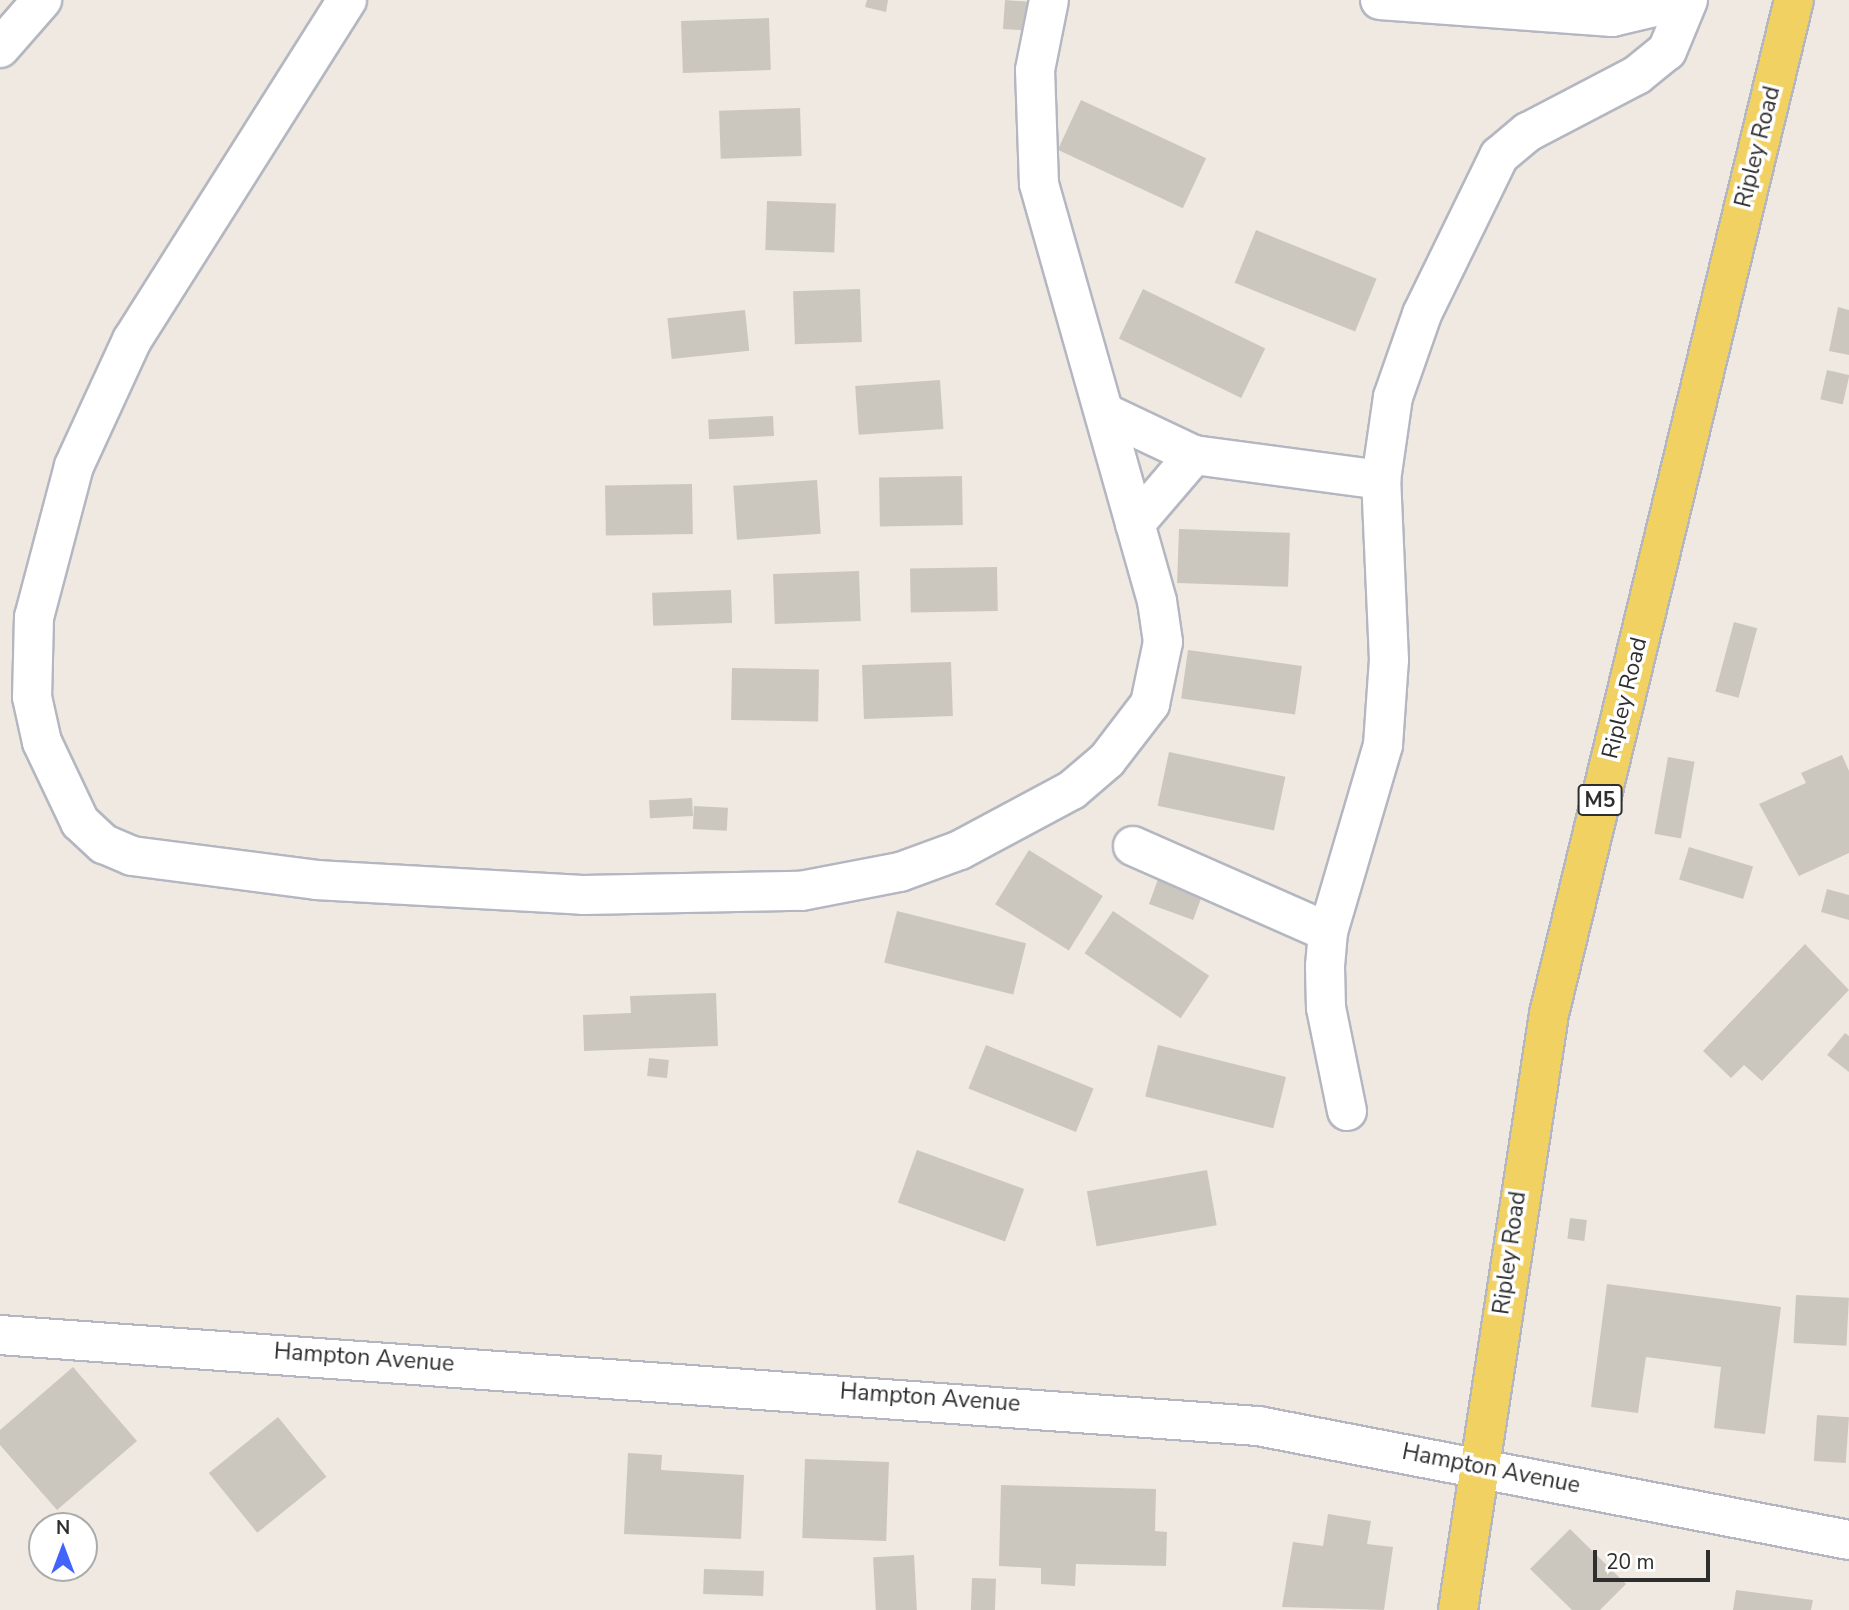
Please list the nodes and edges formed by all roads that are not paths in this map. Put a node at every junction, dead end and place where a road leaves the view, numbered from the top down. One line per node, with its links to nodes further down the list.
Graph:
1 (347, 0): 11 (street)
2 (1049, 0): 8 (street)
3 (1380, 0): 4 (street)
4 (1686, 0): 10 (street)
5 (1794, 0): 16 (main road, Ripley Road / M5)
6 (26, 5): 7 (street)
7 (0, 48)
8 (1105, 413): 9 (street); 11 (street)
9 (1194, 455): 10 (street); 11 (street)
10 (1381, 481): 13 (street)
11 (1135, 524)
12 (1133, 846): 13 (street)
13 (1328, 932): 14 (street)
14 (1347, 1111)
15 (0, 1335): 16 (street, Hampton Avenue)
16 (1479, 1467): 17 (street, Hampton Avenue); 18 (main road, Ripley Road / M5)
17 (1849, 1540)
18 (1458, 1610)

